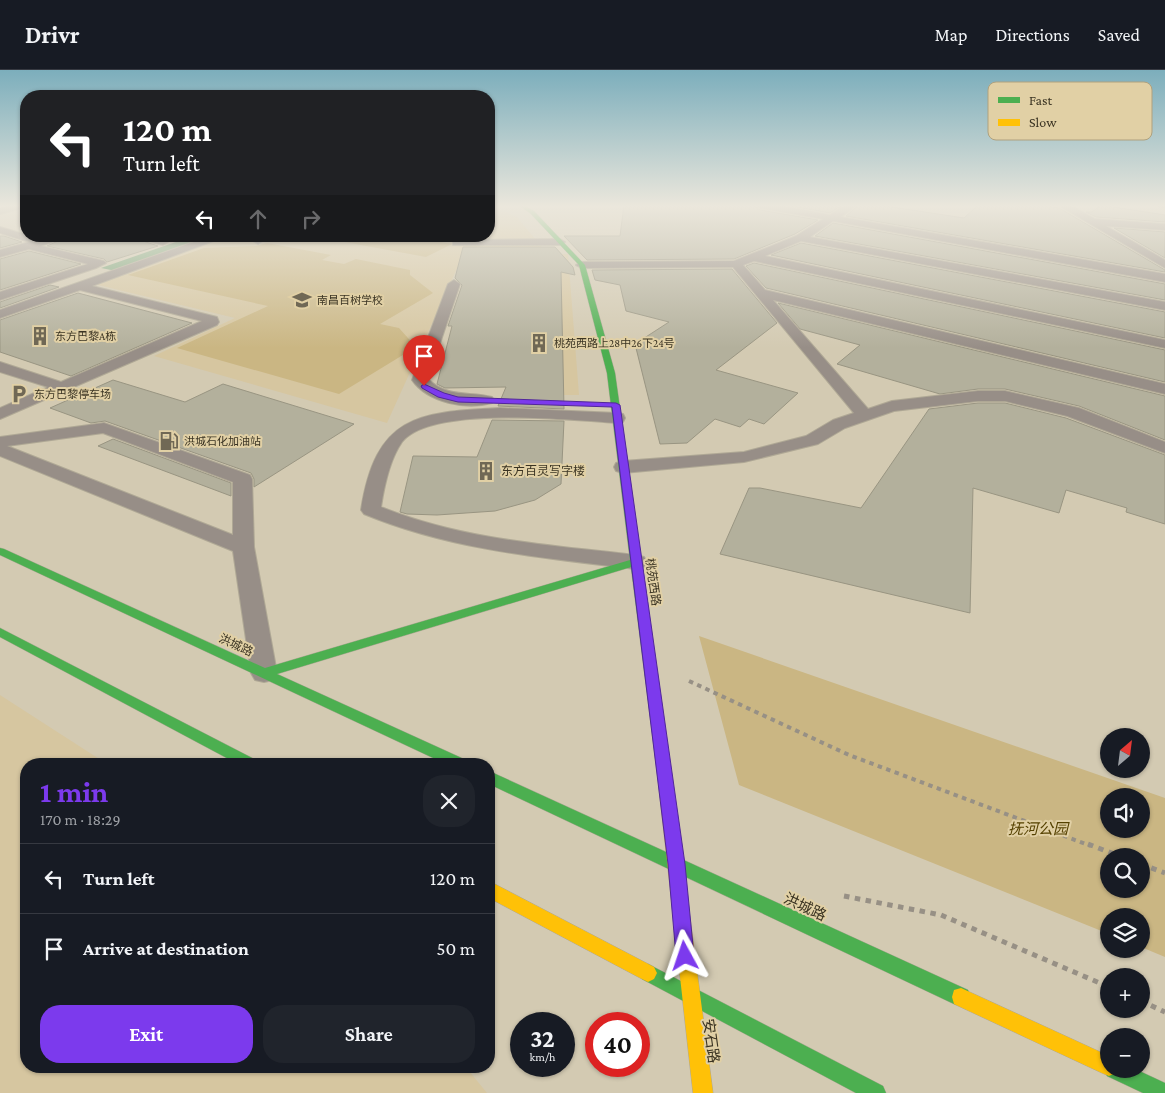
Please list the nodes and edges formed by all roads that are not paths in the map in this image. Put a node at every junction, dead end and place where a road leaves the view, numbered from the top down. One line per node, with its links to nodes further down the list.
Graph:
1 (65, 253): 10 (lane)
2 (174, 253): 16 (lane)
3 (570, 253): 12 (main road, 桃苑西路)
4 (763, 253): 8 (lane)
5 (879, 253): 19 (lane)
6 (1025, 253): 14 (lane)
7 (1144, 253): 13 (lane)
8 (752, 257): 11 (lane); 21 (lane)
9 (115, 258): 10 (lane)
10 (100, 263): 17 (lane)
11 (736, 264): 12 (lane); 18 (lane)
12 (582, 265): 25 (main road, 桃苑西路)
13 (1165, 265)
14 (1165, 278)
15 (454, 284): 25 (lane)
16 (79, 286): 20 (lane); 23 (lane)
17 (3, 293)
18 (762, 293): 24 (lane); 27 (lane)
19 (1165, 306)
20 (0, 314)
21 (1165, 344)
22 (0, 367): 23 (lane)
23 (62, 387): 26 (lane)
24 (1165, 389)
25 (616, 411): 31 (main road, 桃苑西路); 34 (lane)
26 (0, 414)
27 (864, 415): 29 (lane); 31 (lane)
28 (0, 442): 32 (lane)
29 (1165, 448)
30 (0, 450): 32 (lane)
31 (624, 466): 34 (main road, 桃苑西路)
32 (243, 547): 36 (lane)
33 (0, 551): 36 (main road, 洪城路)
34 (636, 562): 36 (main road); 40 (main road, 桃苑西路)
35 (0, 632): 37 (main road)
36 (264, 673): 38 (main road, 洪城路)
37 (240, 758)
38 (448, 758)
39 (495, 780): 40 (main road, 洪城路)
40 (676, 864): 42 (main road, 桃苑西路); 43 (main road, 洪城路)
41 (495, 891): 42 (main road)
42 (688, 993): 45 (main road, 安石路); 46 (main road)
43 (1100, 1062)
44 (1133, 1078): 47 (main road)
45 (703, 1093)
46 (876, 1093)
47 (1165, 1093)

